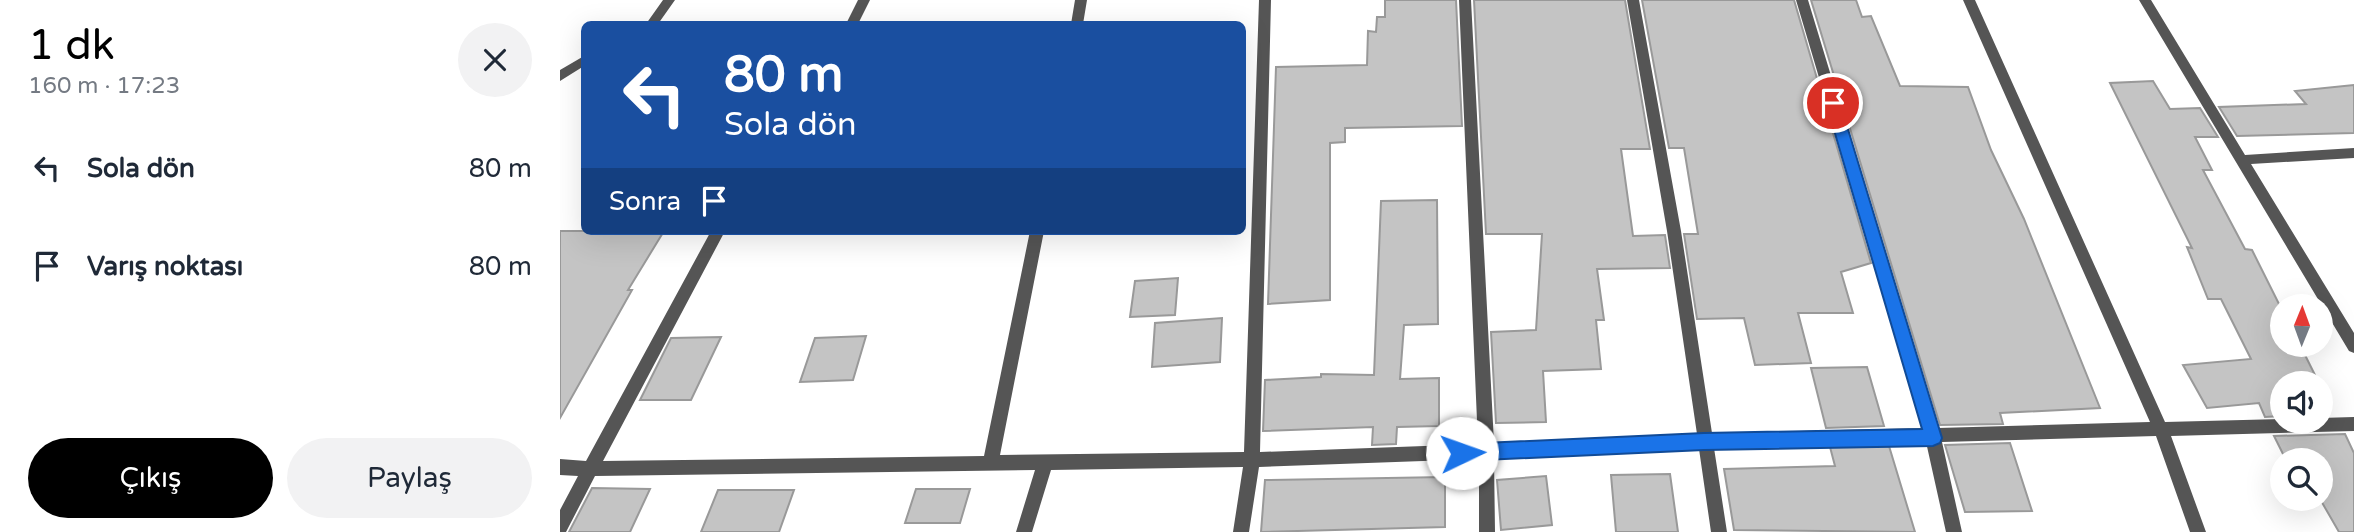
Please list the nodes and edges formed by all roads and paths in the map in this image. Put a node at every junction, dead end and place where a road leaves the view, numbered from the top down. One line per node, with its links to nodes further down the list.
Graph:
1 (669, 0): 10 (street)
2 (864, 0): 11 (street)
3 (1081, 0): 12 (street)
4 (1265, 0): 25 (street)
5 (1465, 0): 24 (street)
6 (1633, 0): 23 (street)
7 (1802, 0): 22 (street)
8 (1969, 0): 21 (street)
9 (2145, 0): 16 (street)
10 (654, 21)
11 (854, 21)
12 (1078, 21)
13 (581, 62): 14 (street)
14 (560, 76)
15 (2354, 153): 16 (street)
16 (2240, 160): 19 (street)
17 (716, 235): 29 (street)
18 (1036, 235): 27 (street)
19 (2354, 346)
20 (2354, 424): 21 (street)
21 (2161, 430): 22 (street); 36 (street)
22 (1933, 438): 23 (street); 35 (street)
23 (1704, 441): 24 (street); 34 (street)
24 (1486, 452): 25 (street); 33 (street)
25 (1252, 460): 26 (street); 32 (street)
26 (1045, 463): 27 (street); 31 (street)
27 (990, 464): 29 (street)
28 (560, 467): 29 (street)
29 (590, 470): 30 (street)
30 (560, 526)
31 (1024, 532)
32 (1241, 532)
33 (1487, 532)
34 (1719, 532)
35 (1954, 532)
36 (2198, 532)

